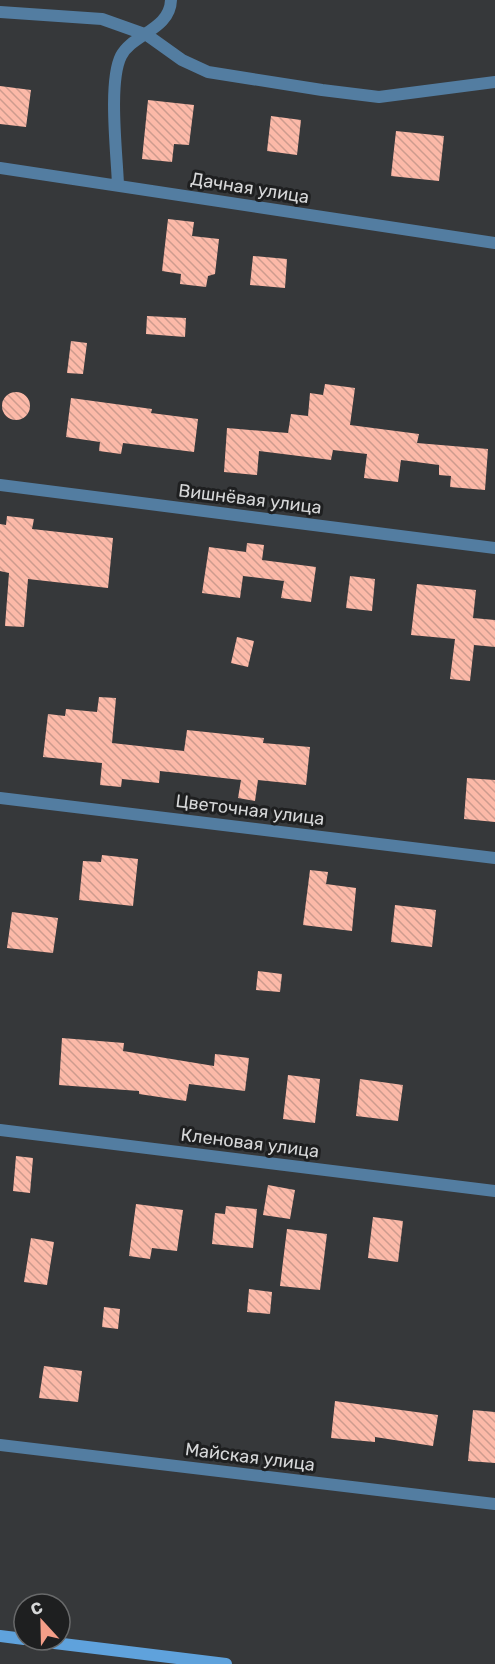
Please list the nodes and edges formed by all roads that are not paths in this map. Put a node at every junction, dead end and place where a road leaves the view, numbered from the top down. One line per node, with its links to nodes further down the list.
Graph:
1 (171, 0): 3 (street)
2 (0, 12): 3 (street)
3 (147, 35): 4 (street); 6 (street)
4 (495, 82)
5 (0, 168): 6 (street, Дачная улица)
6 (118, 185): 7 (street, Дачная улица)
7 (495, 243)
8 (0, 485): 9 (street, Вишнёвая улица)
9 (495, 548)
10 (0, 798): 11 (street, Цветочная улица)
11 (495, 858)
12 (0, 1130): 13 (street, Кленовая улица)
13 (495, 1191)
14 (0, 1445): 15 (street, Майская улица)
15 (495, 1504)
16 (72, 1645): 17 (main road)
17 (226, 1664)

